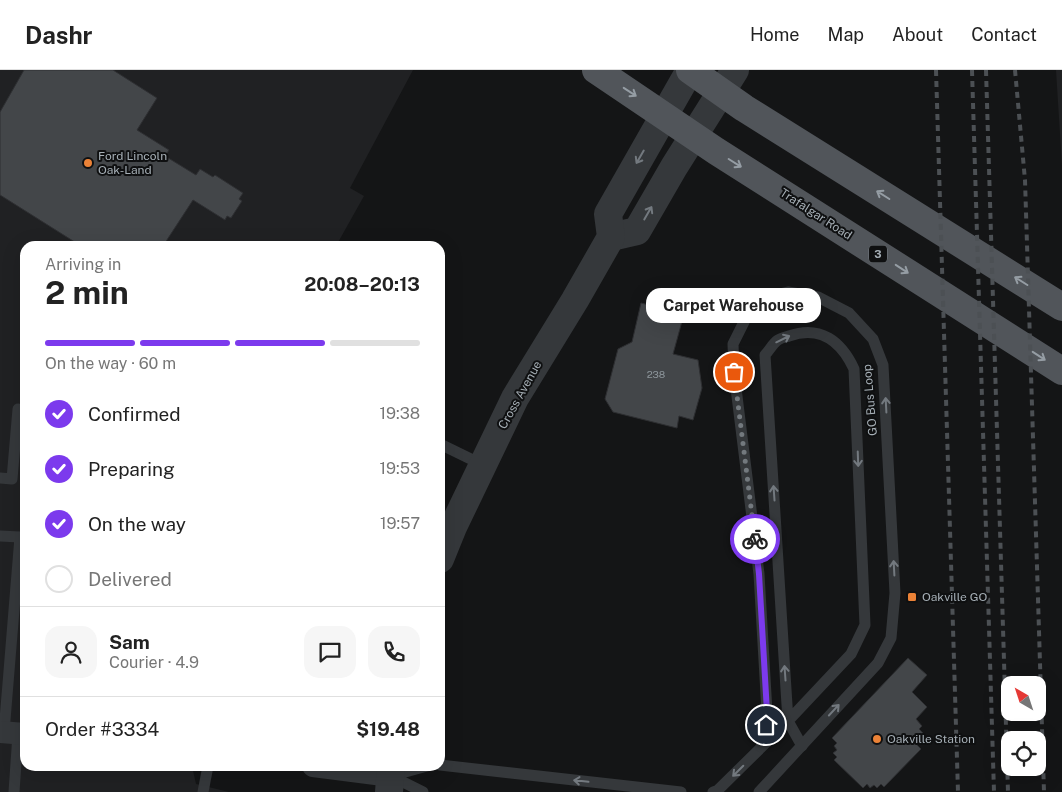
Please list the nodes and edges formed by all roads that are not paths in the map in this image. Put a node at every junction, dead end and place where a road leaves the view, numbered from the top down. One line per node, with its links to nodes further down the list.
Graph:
1 (596, 70): 4 (main road, Trafalgar Road / 3, one-way to 4)
2 (690, 70): 3 (main road); 4 (street)
3 (728, 81): 5 (street); 7 (main road, one-way to 3)
4 (664, 115): 5 (main road, Trafalgar Road / 3); 6 (street, one-way to 6)
5 (695, 135): 6 (street, one-way to 5); 8 (main road, Trafalgar Road / 3, one-way to 8)
6 (611, 237): 11 (street, Cross Avenue)
7 (1062, 307)
8 (1062, 371)
9 (18, 410): 12 (lane)
10 (445, 446): 11 (lane)
11 (483, 465): 14 (street, Cross Avenue)
12 (0, 478)
13 (0, 536): 16 (lane)
14 (445, 546)
15 (788, 721): 15 (lane, one-way to 15); 17 (lane); 18 (lane)
16 (12, 733): 24 (lane)
17 (802, 746): 18 (lane, GO Bus Loop, one-way to 18); 29 (lane, GO Bus Loop)
18 (761, 747): 28 (lane, one-way to 28)
19 (445, 766): 27 (lane, one-way to 19)
20 (207, 771): 25 (lane)
21 (345, 771): 23 (street)
22 (412, 771): 23 (lane)
23 (390, 778): 26 (lane)
24 (14, 792)
25 (203, 792)
26 (423, 792)
27 (681, 792)
28 (714, 792)
29 (759, 792)

